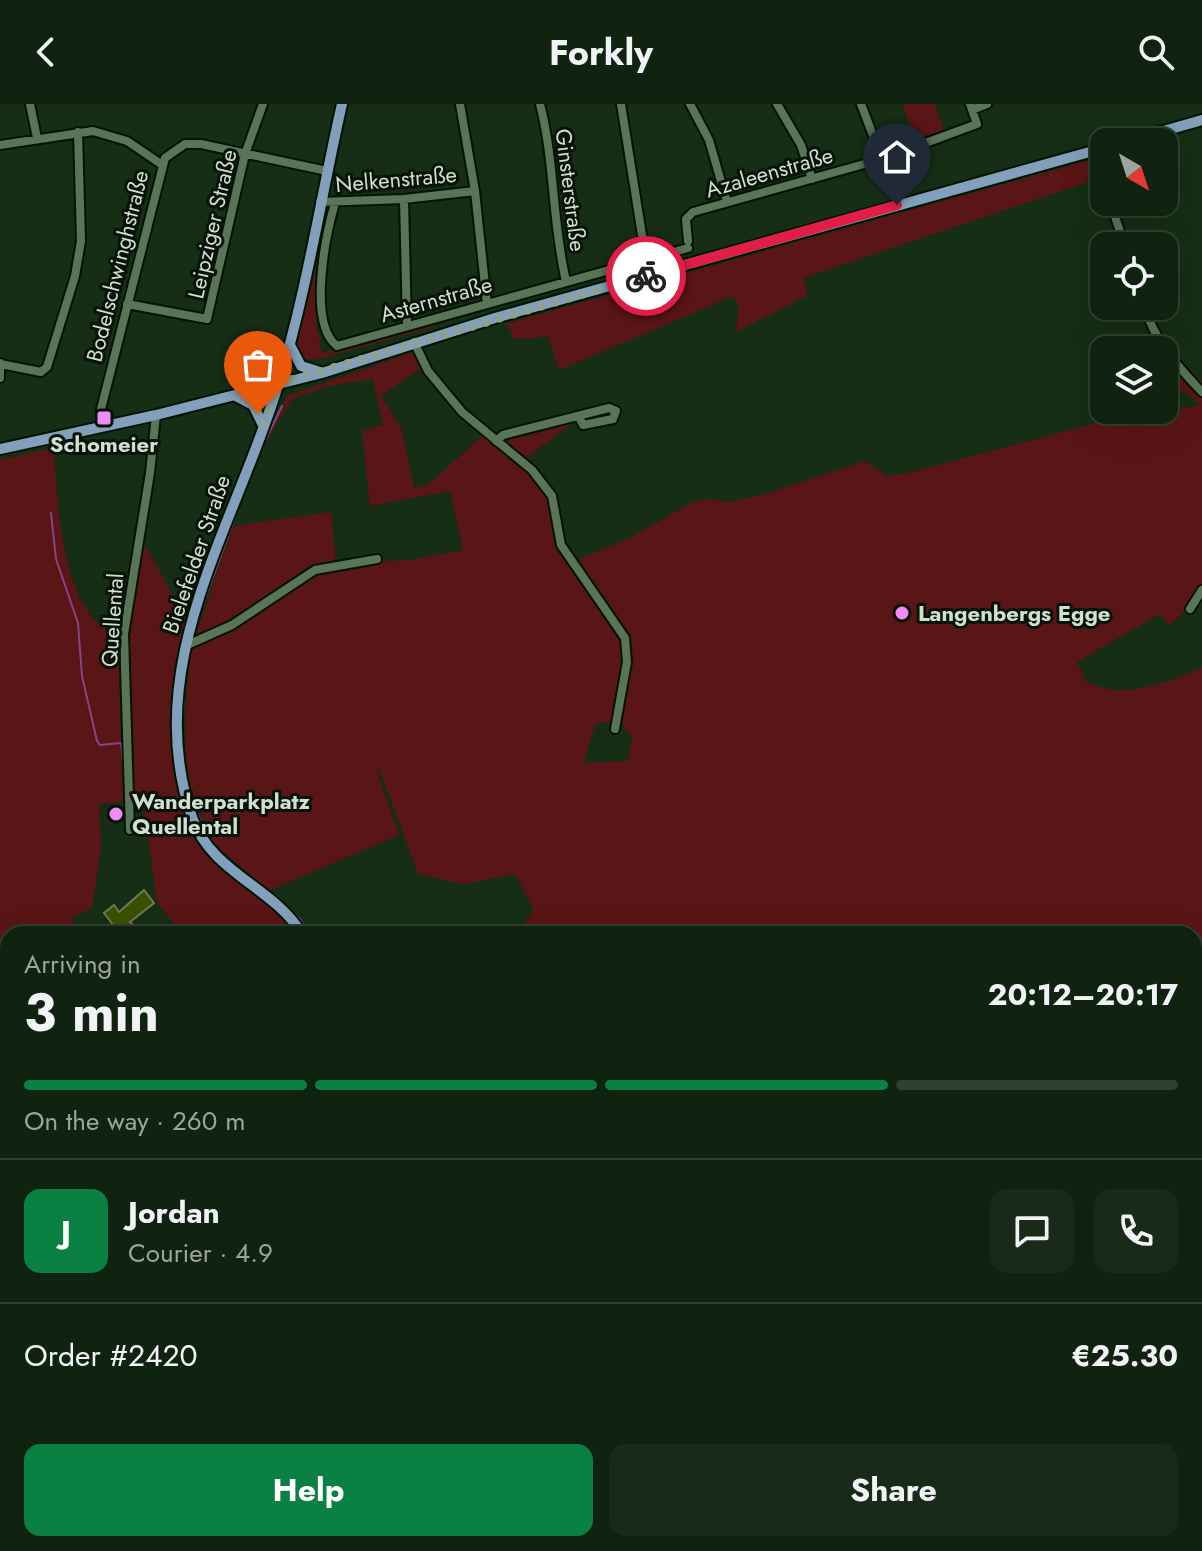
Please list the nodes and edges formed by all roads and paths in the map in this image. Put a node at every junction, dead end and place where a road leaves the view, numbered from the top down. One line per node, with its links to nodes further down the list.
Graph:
1 (30, 104): 15 (street)
2 (263, 104): 18 (street, Leipziger Straße)
3 (342, 104): 21 (main road, Bielefelder Straße)
4 (460, 104): 23 (street)
5 (540, 104): 30 (street, Ginsterstraße)
6 (621, 104): 29 (street)
7 (690, 104): 26 (street)
8 (777, 104): 22 (street)
9 (861, 104): 19 (street)
10 (987, 104): 11 (street)
11 (971, 107): 19 (street, Azaleenstraße)
12 (1202, 120): 13 (main road)
13 (1174, 128)
14 (78, 132): 15 (street); 20 (street); 37 (street)
15 (37, 138): 16 (street)
16 (0, 145)
17 (1090, 152): 35 (main road)
18 (245, 154): 20 (street, Bodelschwinghstraße); 21 (street, Bodelschwinghstraße); 31 (street, Leipziger Straße)
19 (882, 159): 22 (street, Azaleenstraße)
20 (161, 164): 31 (street, Bodelschwinghstraße)
21 (327, 171): 25 (main road, Bielefelder Straße)
22 (812, 179): 26 (street, Azaleenstraße)
23 (475, 191): 24 (street, Nelkenstraße); 32 (street)
24 (404, 199): 27 (street, Nelkenstraße); 34 (street)
25 (320, 202): 27 (street, Nelkenstraße); 36 (main road, Bielefelder Straße)
26 (727, 202): 28 (street, Azaleenstraße)
27 (335, 203): 34 (street, Asternstraße)
28 (688, 244): 29 (street, Asternstraße)
29 (646, 260): 30 (street, Asternstraße)
30 (566, 281): 32 (street, Asternstraße)
31 (127, 304): 43 (street, Bodelschwinghstraße)
32 (487, 304): 34 (street, Asternstraße)
33 (1150, 320): 41 (street)
34 (407, 326)
35 (414, 342): 38 (main road); 47 (street)
36 (289, 343): 38 (main road); 40 (main road, Bielefelder Straße)
37 (0, 364): 39 (street)
38 (322, 373): 40 (main road)
39 (0, 378)
40 (279, 383): 42 (main road); 46 (main road, Bielefelder Straße)
41 (1202, 392)
42 (234, 395): 44 (main road); 46 (main road)
43 (101, 409)
44 (156, 415): 48 (main road); 54 (street, Quellental)
45 (579, 417): 47 (street)
46 (263, 425): 52 (main road, Bielefelder Straße)
47 (496, 441): 53 (street)
48 (0, 449)
49 (377, 559): 52 (street)
50 (1202, 590): 51 (street)
51 (1190, 609)
52 (185, 646): 55 (main road, Bielefelder Straße)
53 (615, 729)
54 (130, 830)
55 (296, 926)

